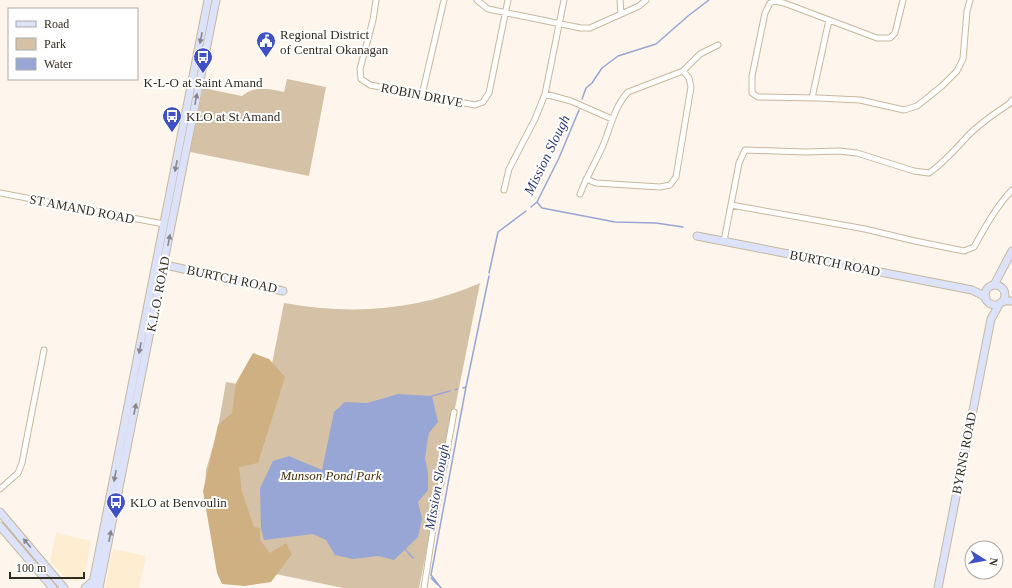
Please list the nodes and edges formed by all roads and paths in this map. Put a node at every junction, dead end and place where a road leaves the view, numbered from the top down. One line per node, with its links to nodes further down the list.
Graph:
1 (208, 0): 29 (main road, K.L.O. ROAD, one-way to 29)
2 (216, 0): 34 (main road, K.L.O. ROAD, one-way to 2)
3 (376, 0): 19 (street, ROBIN DRIVE)
4 (444, 0): 19 (street)
5 (476, 0): 12 (street)
6 (508, 0): 12 (street, ROBIN DRIVE)
7 (564, 0): 15 (street)
8 (620, 0): 13 (street)
9 (646, 0): 13 (street)
10 (903, 0): 14 (street)
11 (970, 0): 20 (street)
12 (506, 14): 15 (street); 19 (street, ROBIN DRIVE)
13 (621, 14): 15 (street)
14 (829, 20): 20 (street); 20 (street)
15 (559, 23): 18 (street)
16 (718, 45): 17 (street)
17 (683, 71): 22 (street); 23 (street)
18 (545, 94): 22 (street); 24 (street)
19 (422, 95)
20 (812, 98)
21 (1012, 100): 28 (street)
22 (612, 118): 23 (street)
23 (586, 179): 27 (street)
24 (504, 190)
25 (1012, 190): 28 (street)
26 (0, 193): 29 (street, ST AMAND ROAD)
27 (580, 194)
28 (731, 205): 31 (street)
29 (164, 224): 34 (main road, K.L.O. ROAD)
30 (697, 236): 31 (main road, BURTCH ROAD)
31 (724, 241): 38 (main road, BURTCH ROAD)
32 (1012, 251): 33 (main road)
33 (1010, 261): 35 (main road)
34 (160, 264): 37 (main road, BURTCH ROAD); 50 (main road, K.L.O. ROAD, one-way to 50); 56 (main road, K.L.O. ROAD, one-way to 34)
35 (1002, 272): 36 (main road); 39 (main road)
36 (991, 287): 38 (main road, BURTCH ROAD); 39 (main road); 41 (main road)
37 (283, 290)
38 (972, 290): 41 (main road, BURTCH ROAD)
39 (1004, 290): 40 (main road); 43 (main road)
40 (1012, 296)
41 (987, 299): 43 (main road); 44 (main road, BYRNS ROAD)
42 (1012, 301): 43 (main road)
43 (1002, 302): 44 (main road, BYRNS ROAD)
44 (991, 319): 58 (main road, BYRNS ROAD)
45 (44, 350): 47 (street)
46 (454, 412): 57 (street)
47 (0, 489)
48 (0, 512): 51 (main road, one-way to 48)
49 (0, 526): 52 (main road)
50 (94, 580): 54 (main road); 55 (main road, K.L.O. ROAD)
51 (62, 586): 53 (main road)
52 (53, 588)
53 (68, 588)
54 (85, 588)
55 (92, 588)
56 (99, 588)
57 (424, 588)
58 (938, 588)

